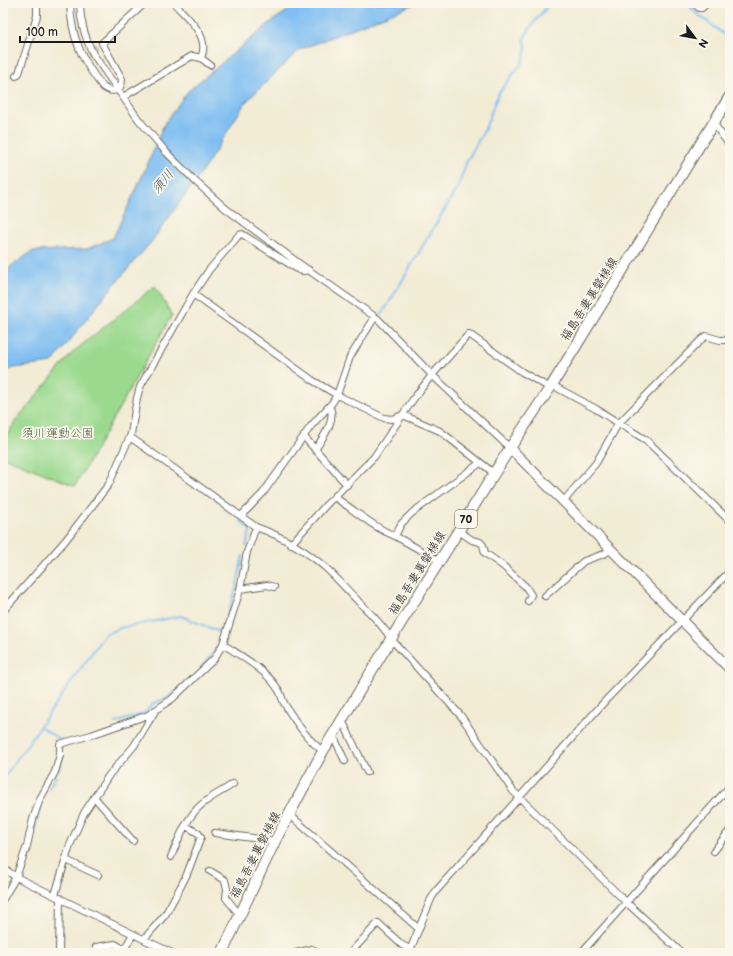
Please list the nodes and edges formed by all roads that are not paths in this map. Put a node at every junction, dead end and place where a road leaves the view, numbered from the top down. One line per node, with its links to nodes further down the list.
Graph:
1 (37, 3): 10 (street)
2 (70, 3): 11 (street)
3 (80, 3): 11 (street)
4 (145, 3): 11 (street)
5 (174, 3): 8 (street)
6 (694, 3): 7 (street)
7 (707, 3)
8 (201, 58): 9 (street); 13 (street)
9 (210, 65)
10 (16, 76)
11 (118, 90): 13 (street)
12 (730, 96): 14 (main road, 福島吾妻裏磐梯線 / 70)
13 (123, 97): 16 (street)
14 (714, 124): 15 (street); 21 (main road, 福島吾妻裏磐梯線 / 70)
15 (730, 146)
16 (309, 270): 17 (street); 18 (street)
17 (194, 294): 22 (street); 26 (street)
18 (375, 317): 20 (street); 22 (street)
19 (730, 340): 25 (street)
20 (432, 374): 21 (street); 24 (street); 28 (street)
21 (551, 387): 25 (street); 28 (main road, 福島吾妻裏磐梯線 / 70)
22 (337, 395): 24 (street); 35 (street)
23 (331, 410): 29 (street)
24 (403, 415): 30 (street); 32 (street)
25 (618, 424): 34 (street); 36 (street)
26 (130, 437): 35 (street); 48 (street)
27 (306, 440): 29 (street)
28 (510, 448): 31 (main road, 福島吾妻裏磐梯線 / 70); 34 (street)
29 (315, 450): 32 (street)
30 (480, 463): 31 (street); 39 (street)
31 (495, 474): 38 (main road, 福島吾妻裏磐梯線 / 70)
32 (347, 485): 33 (street)
33 (334, 497): 39 (street); 40 (street)
34 (563, 502): 41 (street)
35 (241, 516): 37 (street)
36 (730, 521)
37 (256, 527): 40 (street); 45 (street)
38 (459, 531): 42 (main road, 福島吾妻裏磐梯線 / 70); 47 (street)
39 (395, 536): 42 (street)
40 (290, 544): 50 (street)
41 (611, 549): 46 (street); 49 (street)
42 (440, 561): 50 (main road, 福島吾妻裏磐梯線 / 70)
43 (730, 571): 49 (street)
44 (274, 588): 45 (street)
45 (240, 589): 51 (street)
46 (545, 596)
47 (528, 601)
48 (3, 611)
49 (682, 620): 52 (street); 62 (street)
50 (391, 639): 54 (main road, 福島吾妻裏磐梯線 / 70); 62 (street)
51 (223, 644): 53 (street); 56 (street)
52 (730, 669)
53 (156, 710): 61 (street); 75 (street)
54 (342, 720): 55 (main road, 福島吾妻裏磐梯線 / 70); 58 (street)
55 (333, 735): 56 (main road, 福島吾妻裏磐梯線 / 70); 57 (street)
56 (323, 751): 63 (main road, 福島吾妻裏磐梯線 / 70)
57 (345, 761)
58 (367, 772)
59 (233, 784): 64 (street)
60 (730, 786): 78 (street)
61 (94, 797): 67 (street); 71 (street)
62 (519, 797): 78 (street); 80 (street)
63 (290, 815): 68 (main road, 福島吾妻裏磐梯線 / 70); 80 (street)
64 (186, 826): 70 (street); 82 (street)
65 (730, 830): 69 (street)
66 (215, 833): 68 (street)
67 (133, 841)
68 (275, 842): 79 (main road, 福島吾妻裏磐梯線 / 70)
69 (714, 852)
70 (171, 857)
71 (66, 860): 74 (street); 76 (street)
72 (3, 868): 75 (street)
73 (210, 871): 79 (street)
74 (98, 875)
75 (18, 878): 76 (street); 77 (street)
76 (57, 897): 81 (street); 85 (street)
77 (3, 899)
78 (626, 902): 91 (street); 92 (street)
79 (240, 915): 87 (main road, 福島吾妻裏磐梯線 / 70)
80 (419, 929): 84 (street)
81 (133, 934): 82 (street); 83 (street)
82 (144, 939): 86 (street)
83 (96, 947)
84 (410, 951): 90 (street)
85 (59, 953)
86 (171, 953)
87 (222, 953)
88 (296, 953): 89 (street)
89 (320, 953)
90 (350, 953)
91 (581, 953)
92 (682, 953)

